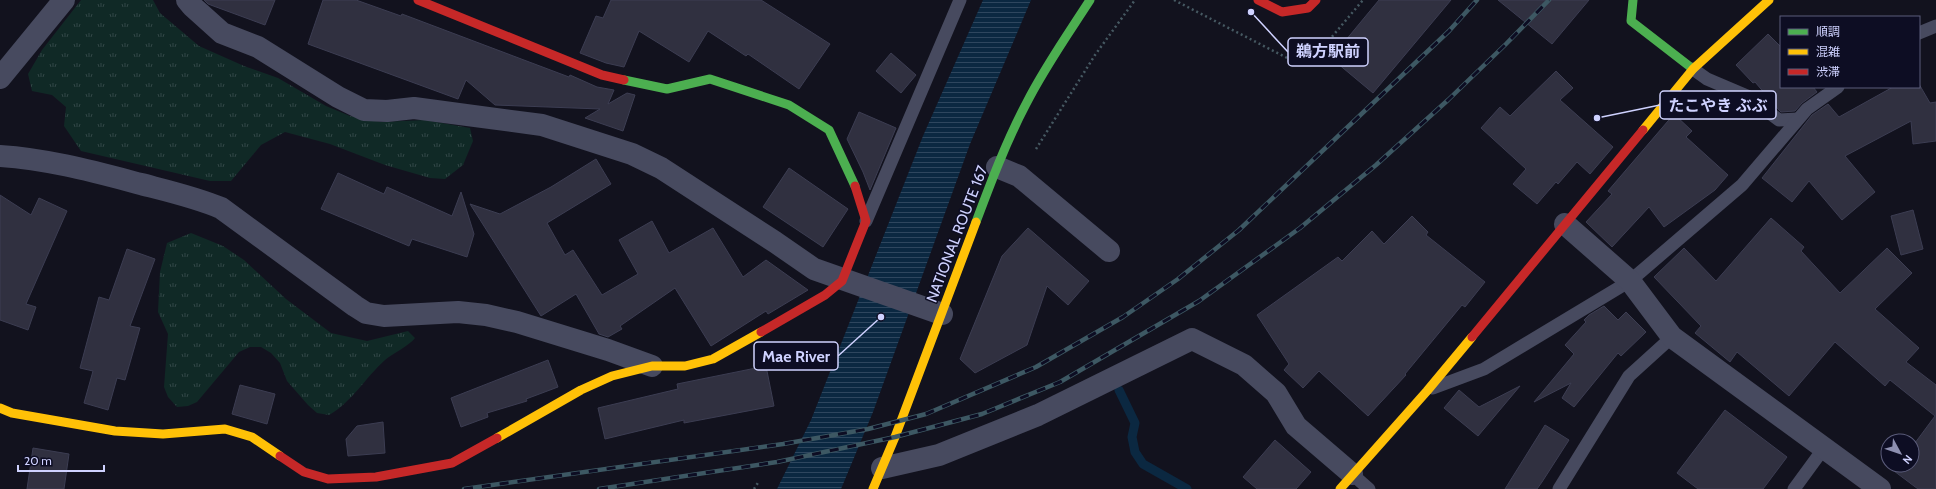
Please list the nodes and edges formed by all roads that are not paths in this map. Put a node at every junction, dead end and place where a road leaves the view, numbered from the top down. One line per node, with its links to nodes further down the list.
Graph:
1 (64, 0): 13 (street)
2 (187, 0): 22 (street)
3 (418, 0): 18 (main road)
4 (960, 0): 18 (lane)
5 (1090, 0): 17 (main road, NATIONAL ROUTE 167)
6 (1258, 0): 7 (main road)
7 (1316, 0)
8 (1633, 0): 12 (main road)
9 (1769, 0): 12 (main road)
10 (1936, 26): 11 (lane)
11 (1920, 33)
12 (1693, 69): 15 (lane); 19 (main road)
13 (0, 78)
14 (1837, 88): 15 (lane)
15 (1798, 119): 21 (lane)
16 (0, 156): 27 (street)
17 (997, 167): 20 (street); 23 (main road, NATIONAL ROUTE 167)
18 (866, 221): 22 (main road)
19 (1565, 224): 21 (street); 28 (main road)
20 (1109, 251)
21 (1630, 281): 24 (street); 28 (lane)
22 (849, 283): 23 (street); 27 (main road)
23 (942, 314): 31 (main road, NATIONAL ROUTE 167)
24 (1672, 337): 30 (street); 35 (lane)
25 (1225, 345): 26 (street)
26 (1244, 365): 31 (street); 32 (street)
27 (652, 366): 29 (main road)
28 (1427, 391): 32 (main road)
29 (0, 408)
30 (1824, 448): 36 (lane); 37 (street)
31 (882, 468): 33 (main road, NATIONAL ROUTE 167)
32 (1346, 482): 34 (lane)
33 (873, 489)
34 (1369, 489)
35 (1559, 489)
36 (1794, 489)
37 (1880, 489)

